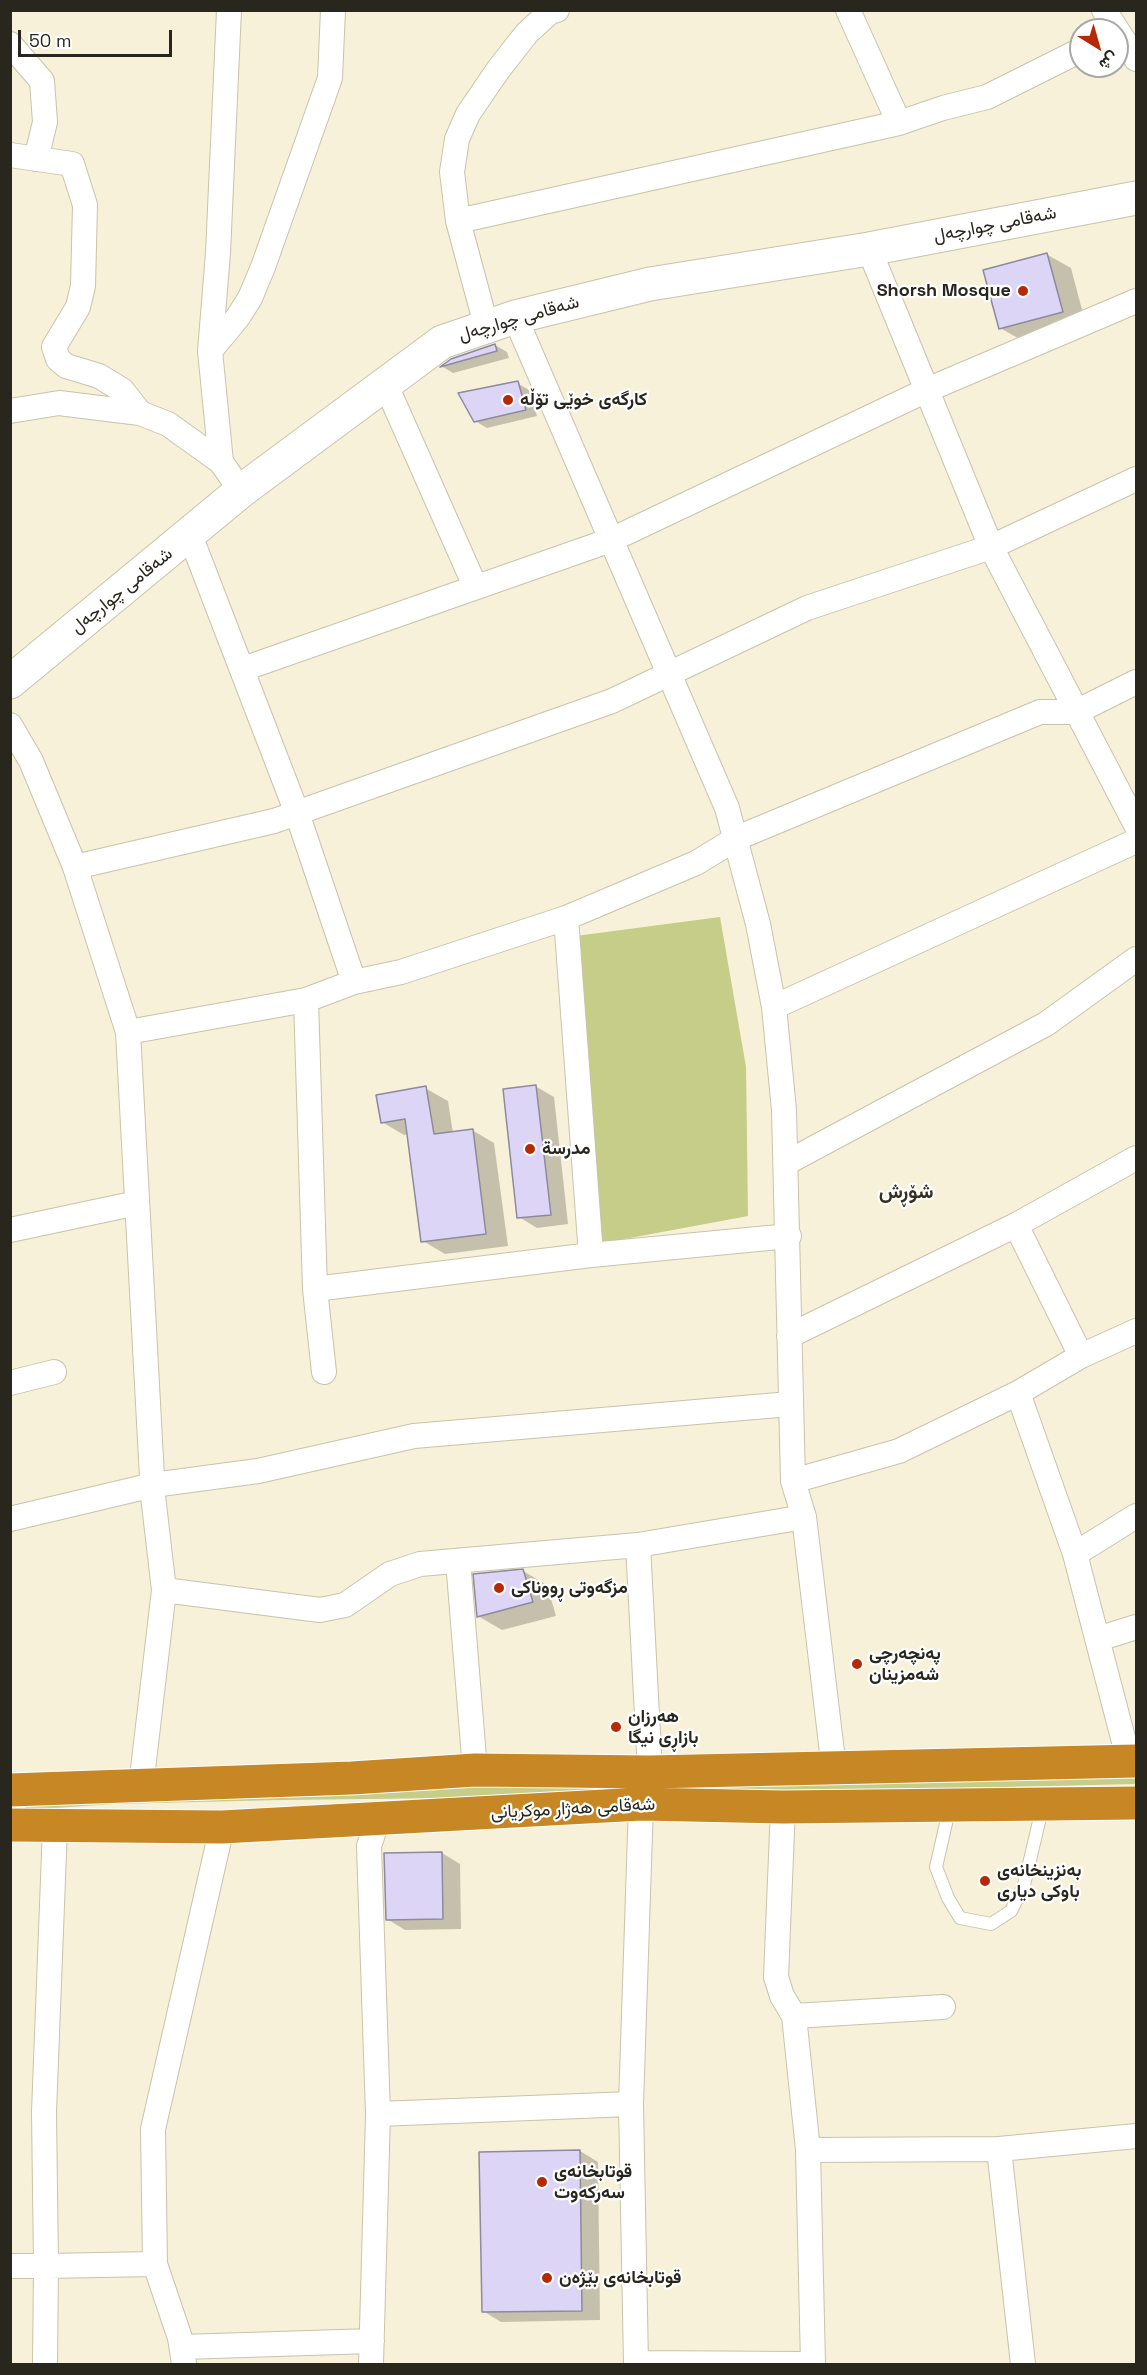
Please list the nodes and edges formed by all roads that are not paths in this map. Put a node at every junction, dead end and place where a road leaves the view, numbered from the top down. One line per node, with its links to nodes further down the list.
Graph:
1 (229, 10): 15 (street)
2 (333, 10): 15 (street)
3 (557, 10): 11 (street)
4 (850, 11): 7 (street)
5 (10, 44): 9 (street)
6 (1069, 56): 7 (street)
7 (899, 123): 11 (street)
8 (10, 155): 9 (street)
9 (36, 159): 19 (street)
10 (1137, 198): 12 (main road, شەقامی چوارچەل)
11 (458, 221): 14 (street)
12 (869, 249): 14 (main road, شەقامی چوارچەل); 17 (street)
13 (1137, 301): 17 (street)
14 (500, 321): 16 (main road, شەقامی چوارچەل); 24 (street)
15 (210, 351): 20 (street)
16 (385, 383): 22 (main road, شەقامی چوارچەل); 26 (street)
17 (927, 390): 24 (street); 25 (street)
18 (10, 411): 19 (street)
19 (140, 413): 20 (street)
20 (221, 462): 22 (street)
21 (1137, 479): 25 (street)
22 (241, 491): 23 (main road, شەقامی چوارچەل)
23 (190, 535): 27 (street); 29 (main road, شەقامی چوارچەل)
24 (611, 540): 26 (street); 28 (street)
25 (991, 547): 28 (street); 31 (street)
26 (475, 586): 27 (street)
27 (243, 669): 33 (street)
28 (669, 673): 33 (street); 35 (street)
29 (10, 682)
30 (1137, 682): 31 (street)
31 (1076, 712): 34 (street); 35 (street)
32 (11, 727): 37 (street)
33 (297, 813): 37 (street); 40 (street)
34 (1137, 825)
35 (737, 838): 38 (street); 42 (street)
36 (1137, 841): 42 (street)
37 (75, 867): 43 (street)
38 (566, 918): 40 (street); 50 (street)
39 (1137, 959): 45 (street)
40 (354, 982): 41 (street)
41 (306, 1000): 43 (street); 51 (street)
42 (774, 1007): 45 (street)
43 (128, 1032): 46 (street)
44 (1137, 1158): 47 (street)
45 (786, 1162): 49 (street)
46 (137, 1203): 48 (street); 61 (street)
47 (1017, 1225): 53 (street); 54 (street)
48 (10, 1230)
49 (789, 1236): 50 (street); 53 (street)
50 (591, 1255): 51 (street)
51 (315, 1289): 56 (street)
52 (1137, 1331): 54 (street)
53 (789, 1335): 59 (street)
54 (1081, 1356): 58 (street)
55 (54, 1372): 57 (street)
56 (324, 1372)
57 (10, 1383)
58 (1018, 1393): 60 (street); 66 (street)
59 (790, 1404): 60 (street); 61 (street)
60 (793, 1481): 63 (street)
61 (153, 1485): 64 (street); 68 (street)
62 (1137, 1516): 66 (street)
63 (804, 1517): 65 (street); 72 (street)
64 (10, 1519)
65 (638, 1545): 67 (street); 74 (street)
66 (1075, 1554): 70 (street)
67 (458, 1561): 68 (street); 73 (street)
68 (164, 1590): 75 (street)
69 (1137, 1627): 70 (street)
70 (1098, 1639): 71 (street)
71 (1133, 1761): 72 (highway, شەقامی ھەژار موکریانی)
72 (834, 1769): 74 (highway, شەقامی ھەژار موکریانی)
73 (475, 1770): 74 (highway, شەقامی ھەژار موکریانی); 75 (highway, شەقامی ھەژار موکریانی)
74 (650, 1772)
75 (141, 1786): 76 (highway, شەقامی ھەژار موکریانی)
76 (16, 1790): 83 (highway)
77 (1137, 1803): 79 (highway, شەقامی ھەژار موکریانی)
78 (641, 1804): 81 (highway, شەقامی ھەژار موکریانی); 82 (highway, شەقامی ھەژار موکریانی); 87 (street)
79 (1044, 1804): 80 (highway, شەقامی ھەژار موکریانی); 80 (lane)
80 (950, 1805): 81 (highway, شەقامی ھەژار موکریانی)
81 (783, 1807): 86 (street)
82 (378, 1819): 84 (highway, شەقامی ھەژار موکریانی); 88 (street)
83 (31, 1826): 84 (highway, شەقامی ھەژار موکریانی); 94 (street)
84 (222, 1827): 92 (street)
85 (943, 2007): 86 (street)
86 (794, 2016): 91 (street)
87 (631, 2104): 88 (street); 98 (street)
88 (378, 2114): 95 (street)
89 (1137, 2136): 90 (street)
90 (999, 2149): 91 (street); 101 (street)
91 (808, 2150): 100 (street)
92 (155, 2264): 94 (street); 96 (street)
93 (10, 2266): 94 (street)
94 (46, 2266): 97 (street)
95 (371, 2353): 96 (street)
96 (183, 2356)
97 (45, 2364)
98 (636, 2364): 99 (street)
99 (799, 2364)
100 (813, 2364)
101 (1023, 2364)

